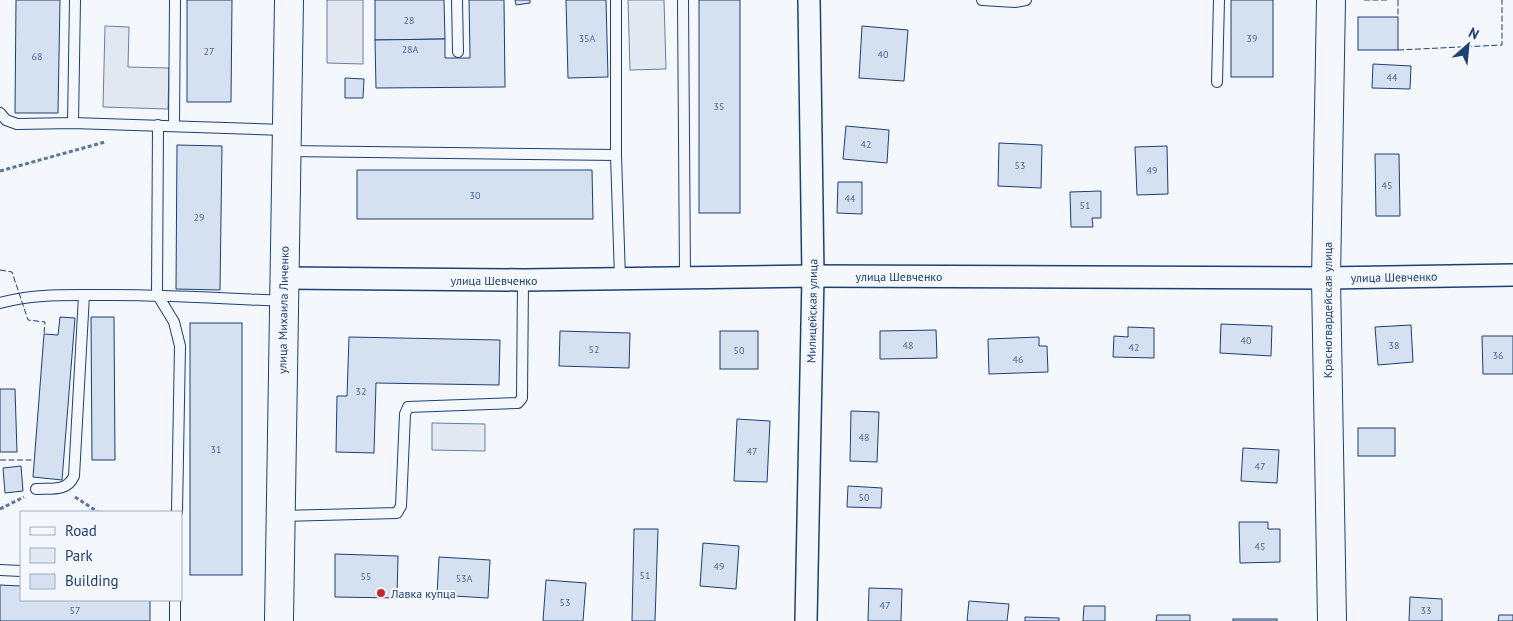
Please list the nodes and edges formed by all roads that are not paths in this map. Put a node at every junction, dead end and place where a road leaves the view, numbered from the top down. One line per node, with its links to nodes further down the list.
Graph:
1 (75, 0): 15 (lane)
2 (175, 0): 17 (lane)
3 (289, 0): 18 (street, улица Михаила Личенко)
4 (457, 0): 12 (lane)
5 (616, 0): 19 (lane)
6 (683, 0): 22 (lane)
7 (809, 0): 21 (street, Милицейская улица)
8 (982, 0): 9 (lane)
9 (1026, 0)
10 (1219, 0): 13 (lane)
11 (1331, 0): 24 (street, Красногвардейская улица)
12 (458, 52)
13 (1217, 82)
14 (0, 113): 15 (lane)
15 (73, 123): 16 (lane)
16 (158, 125): 17 (lane); 27 (lane)
17 (174, 126): 18 (lane)
18 (286, 140): 19 (lane); 26 (street, улица Михаила Личенко)
19 (616, 155): 23 (lane)
20 (1513, 275): 24 (street, улица Шевченко)
21 (813, 276): 22 (street, улица Шевченко); 24 (street, улица Шевченко); 38 (street, Милицейская улица)
22 (685, 277): 23 (street, улица Шевченко)
23 (620, 278): 25 (street, улица Шевченко)
24 (1326, 278): 39 (street, Красногвардейская улица)
25 (523, 280): 26 (street, улица Шевченко); 32 (lane)
26 (284, 289): 27 (lane); 32 (street, улица Михаила Личенко)
27 (157, 294): 28 (lane); 31 (lane)
28 (84, 295): 29 (lane); 30 (lane)
29 (0, 302)
30 (36, 488)
31 (177, 511)
32 (280, 516): 37 (street, улица Михаила Личенко)
33 (0, 570): 34 (lane)
34 (20, 571)
35 (176, 601): 36 (lane)
36 (175, 621)
37 (279, 621)
38 (806, 621)
39 (1332, 621)

